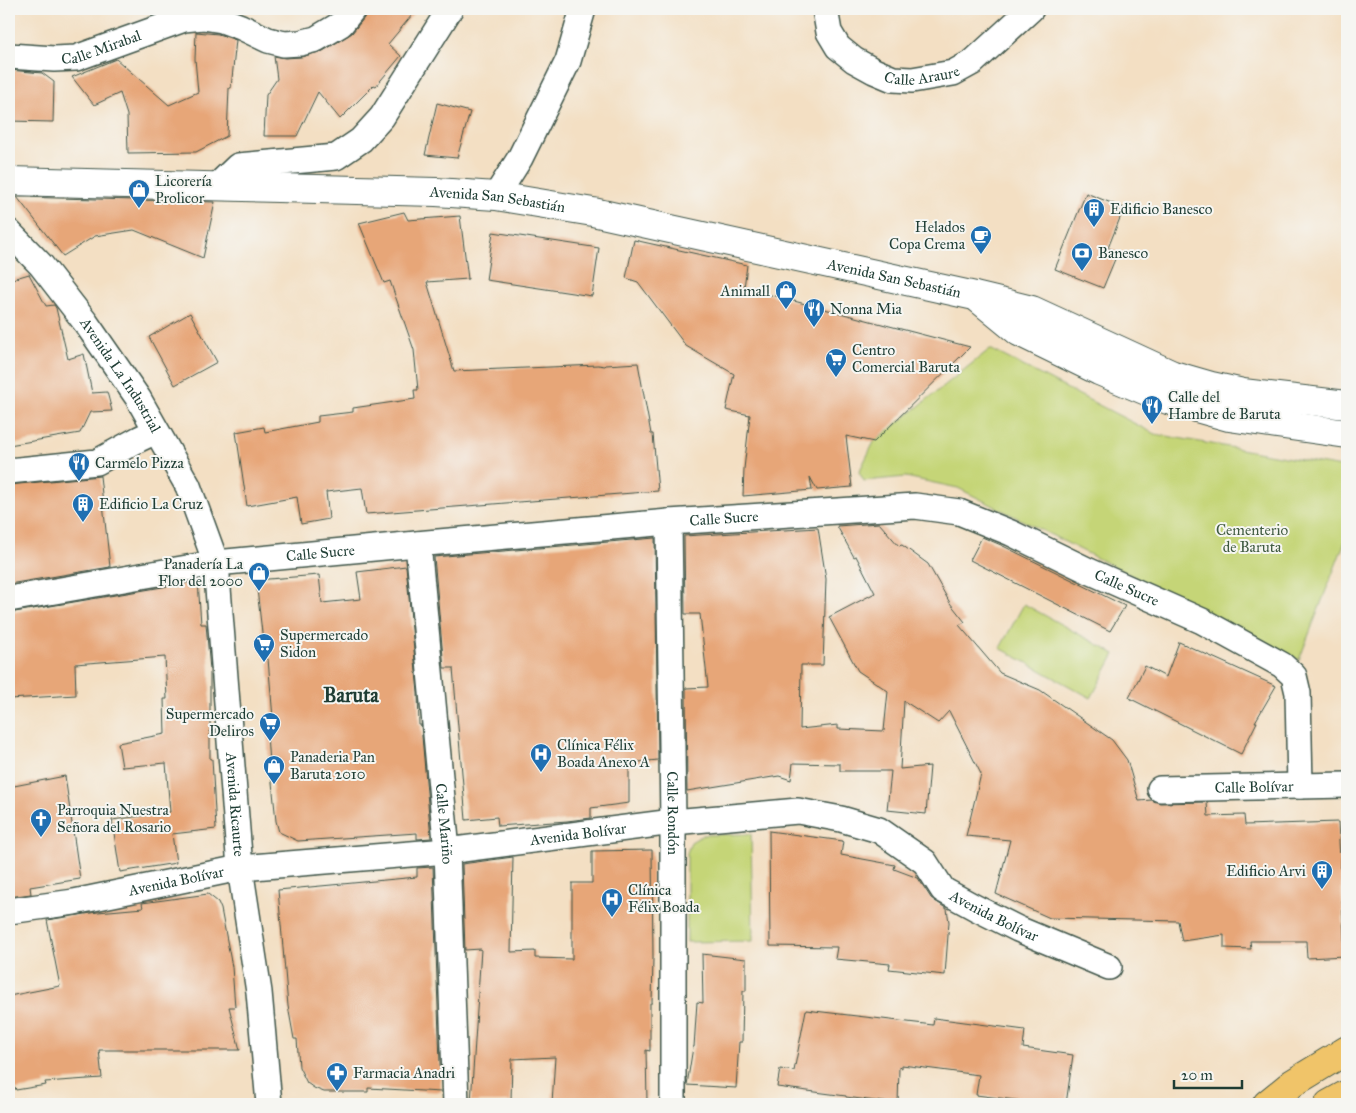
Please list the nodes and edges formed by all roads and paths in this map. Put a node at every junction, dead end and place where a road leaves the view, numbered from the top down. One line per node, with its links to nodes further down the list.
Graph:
1 (353, 9): 6 (street, Calle Mirabal)
2 (450, 9): 8 (street)
3 (584, 9): 9 (street)
4 (825, 9): 5 (street, Calle Araure)
5 (1032, 9)
6 (9, 56)
7 (9, 182): 8 (street, Avenida San Sebastián)
8 (216, 187): 9 (street, Avenida San Sebastián)
9 (496, 196): 11 (street, Avenida San Sebastián)
10 (9, 232): 13 (street, Avenida La Industrial)
11 (976, 296): 12 (street, Avenida San Sebastián); 14 (street, Avenida San Sebastián)
12 (1347, 405)
13 (156, 431): 15 (street); 18 (street, Avenida La Industrial)
14 (1347, 434)
15 (9, 471)
16 (669, 522): 17 (street, Calle Sucre); 21 (street, Calle Sucre); 23 (street, Calle Rondón)
17 (418, 544): 18 (street, Calle Sucre); 24 (street, Calle Mariño)
18 (216, 564): 19 (street, Calle Sucre); 25 (street, Avenida Ricaurte)
19 (9, 599)
20 (1347, 785): 21 (street, Calle Bolívar)
21 (1300, 786): 22 (street, Calle Bolívar)
22 (1160, 789)
23 (673, 822): 24 (street, Avenida Bolívar); 27 (street, Avenida Bolívar); 32 (street, Calle Rondón)
24 (447, 851): 25 (street, Avenida Bolívar); 31 (street, Calle Mariño)
25 (240, 868): 26 (street, Avenida Bolívar); 30 (street, Avenida Ricaurte)
26 (9, 911)
27 (1108, 967)
28 (1347, 1050): 33 (main road)
29 (1347, 1094): 34 (main road)
30 (269, 1104)
31 (456, 1104)
32 (673, 1104)
33 (1267, 1104)
34 (1329, 1104)

